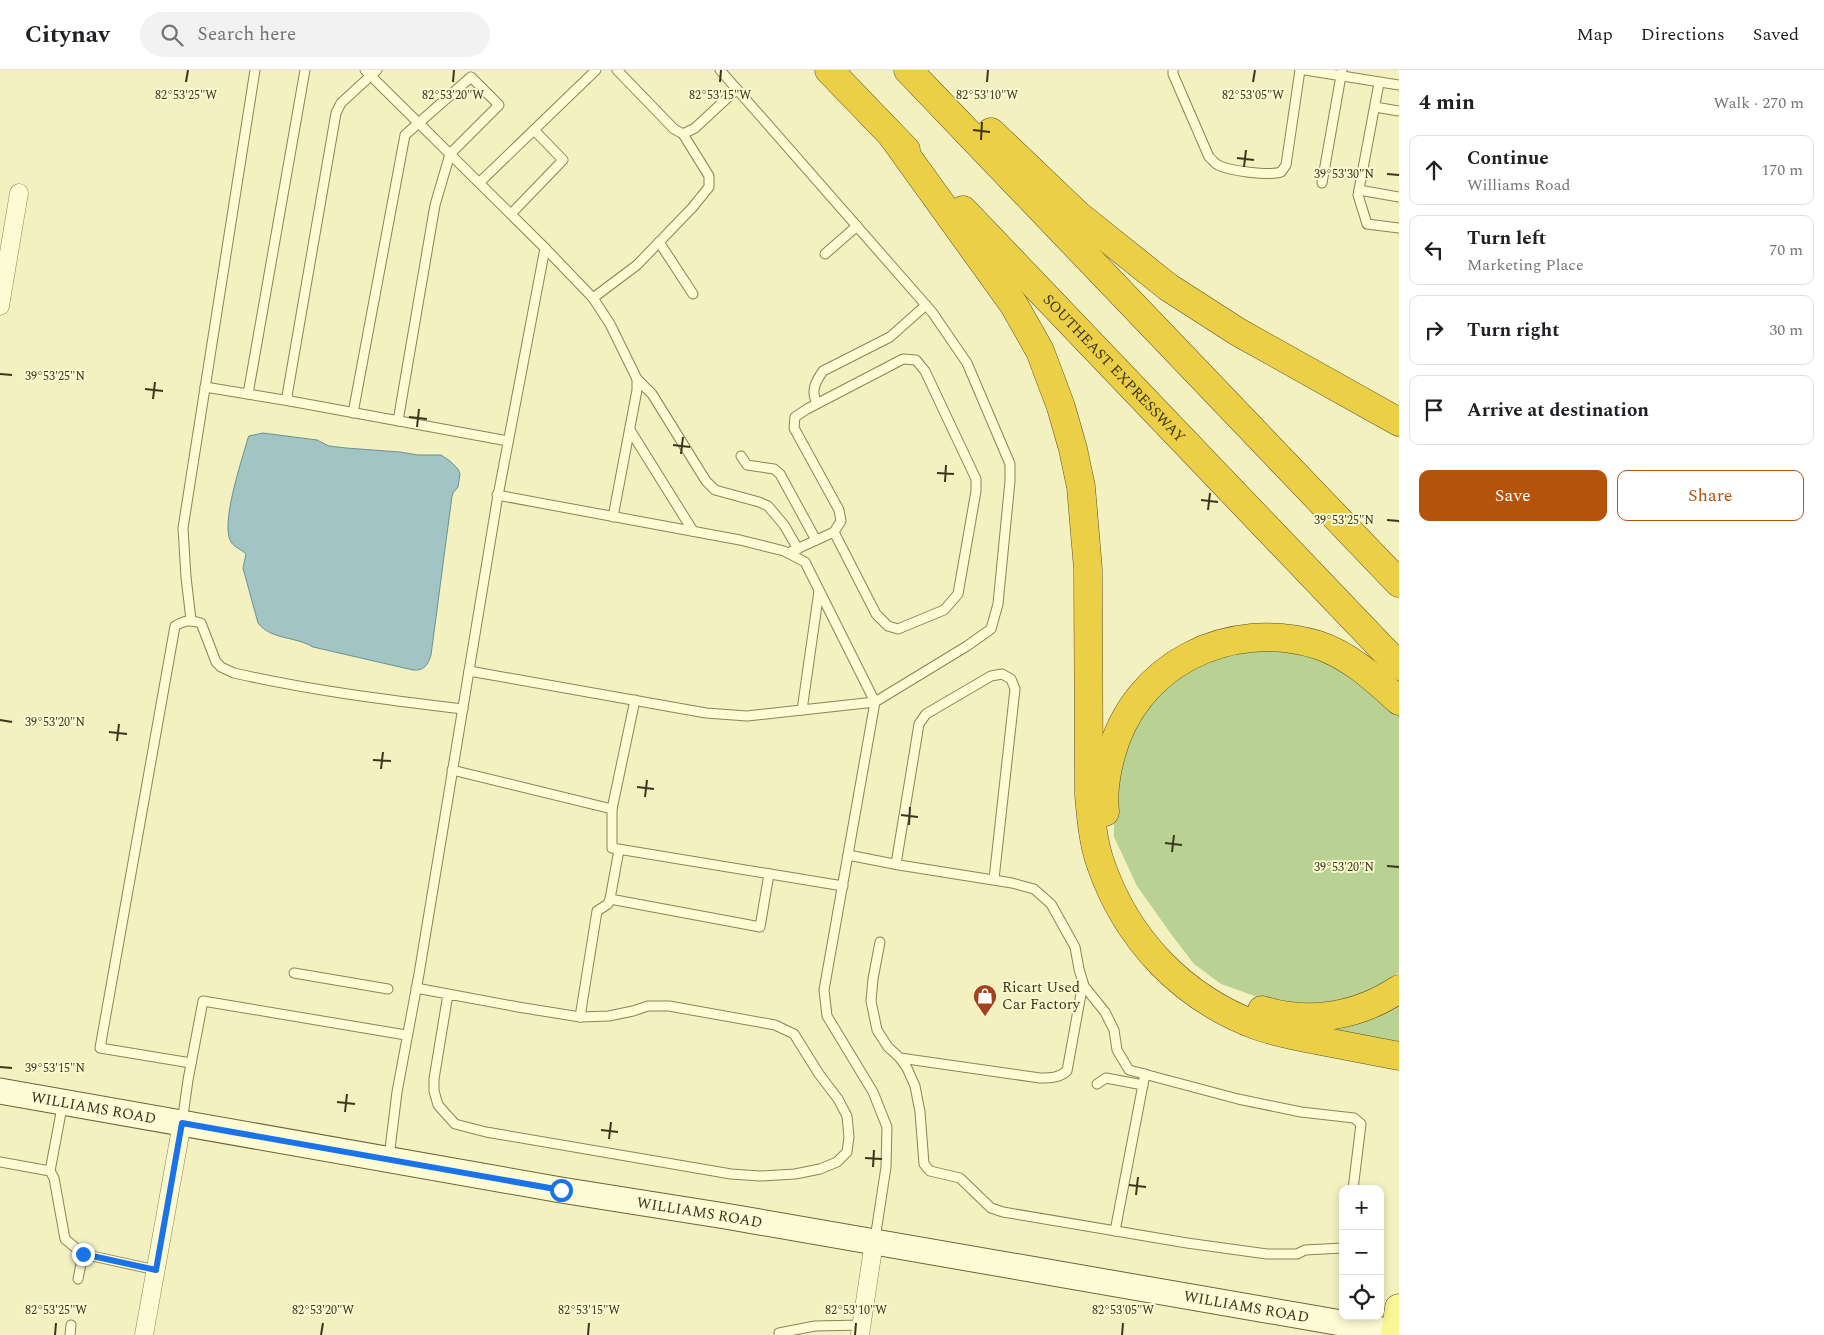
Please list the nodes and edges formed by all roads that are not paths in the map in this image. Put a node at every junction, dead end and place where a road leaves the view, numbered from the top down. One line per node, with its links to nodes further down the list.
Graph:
1 (255, 70): 40 (lane)
2 (305, 70): 41 (lane)
3 (596, 70): 20 (lane)
4 (617, 70): 21 (lane)
5 (720, 70): 16 (lane)
6 (829, 70): 22 (highway, SOUTHEAST EXPRESSWAY)
7 (908, 70): 57 (highway)
8 (921, 70): 46 (highway)
9 (1173, 70): 10 (lane)
10 (1300, 70)
11 (1305, 70): 13 (lane)
12 (371, 72): 19 (lane); 42 (lane)
13 (1341, 73): 14 (lane); 25 (lane)
14 (1379, 82): 15 (lane); 17 (lane)
15 (1399, 85)
16 (737, 89): 21 (lane); 30 (lane)
17 (1375, 107): 18 (lane); 26 (lane)
18 (1399, 111)
19 (419, 122): 23 (lane); 23 (lane); 44 (lane)
20 (534, 130): 24 (lane); 29 (lane)
21 (683, 134): 32 (lane)
22 (893, 137): 60 (highway, SOUTHEAST EXPRESSWAY); 85 (highway)
23 (450, 154): 24 (lane); 45 (lane)
24 (480, 182): 29 (lane)
25 (1322, 183)
26 (1359, 190): 28 (lane); 31 (lane)
27 (19, 193): 38 (street)
28 (1399, 197)
29 (511, 214): 33 (lane)
30 (857, 226): 34 (lane); 37 (lane)
31 (1399, 228)
32 (660, 242): 35 (lane); 36 (lane)
33 (545, 248): 36 (lane); 48 (lane)
34 (825, 254)
35 (693, 294)
36 (593, 298): 39 (lane)
37 (926, 305): 43 (lane); 64 (lane)
38 (0, 306)
39 (637, 378): 47 (lane); 55 (lane)
40 (205, 387): 41 (lane); 59 (lane)
41 (248, 394): 42 (lane)
42 (290, 401): 44 (lane)
43 (817, 403): 53 (lane); 53 (lane)
44 (354, 413): 45 (lane)
45 (398, 421): 48 (lane)
46 (1399, 422)
47 (630, 430): 51 (lane); 52 (lane)
48 (508, 441): 50 (lane)
49 (741, 456): 54 (lane)
50 (497, 495): 51 (lane); 61 (lane)
51 (614, 517): 52 (lane)
52 (693, 531): 56 (lane)
53 (834, 532): 54 (lane)
54 (816, 540): 55 (lane)
55 (798, 549): 56 (lane)
56 (788, 553): 58 (lane)
57 (1399, 583)
58 (819, 590): 64 (lane); 66 (lane)
59 (191, 620): 65 (lane); 87 (lane)
60 (1399, 666)
61 (469, 671): 62 (lane); 65 (lane)
62 (635, 700): 66 (lane); 68 (lane)
63 (1399, 701): 81 (highway)
64 (875, 702): 66 (lane); 70 (lane)
65 (462, 709): 67 (lane)
66 (802, 710)
67 (452, 770): 68 (lane); 79 (lane)
68 (612, 809): 69 (lane)
69 (619, 850): 72 (lane); 75 (lane)
70 (848, 855): 71 (lane); 74 (lane)
71 (896, 864): 73 (lane); 73 (lane)
72 (769, 874): 74 (lane); 75 (lane)
73 (994, 880): 78 (lane)
74 (843, 886): 99 (lane)
75 (610, 899): 83 (lane)
76 (880, 942): 86 (lane)
77 (294, 973): 80 (lane)
78 (1083, 983): 86 (lane); 88 (lane)
79 (416, 988): 82 (lane); 84 (lane)
80 (388, 989)
81 (1399, 989)
82 (448, 994): 83 (lane); 83 (lane)
83 (580, 1017)
84 (406, 1035): 87 (lane); 94 (lane)
85 (1399, 1056)
86 (900, 1058): 98 (lane)
87 (191, 1063): 93 (lane)
88 (1145, 1074): 90 (lane); 97 (lane)
89 (1097, 1084): 90 (lane)
90 (1143, 1085): 98 (lane)
91 (0, 1091): 92 (main road, WILLIAMS ROAD)
92 (63, 1102): 93 (main road, WILLIAMS ROAD); 96 (lane)
93 (182, 1123): 94 (main road, WILLIAMS ROAD); 102 (street)
94 (389, 1160): 99 (main road, WILLIAMS ROAD)
95 (0, 1162): 96 (lane)
96 (50, 1171): 101 (lane)
97 (1353, 1185)
98 (1115, 1231): 100 (lane)
99 (874, 1242): 104 (main road, WILLIAMS ROAD); 105 (street)
100 (1339, 1248)
101 (83, 1254): 102 (lane); 103 (lane)
102 (156, 1270): 106 (street)
103 (78, 1279)
104 (1397, 1327)
105 (861, 1330): 107 (lane)
106 (144, 1335)
107 (779, 1335)

